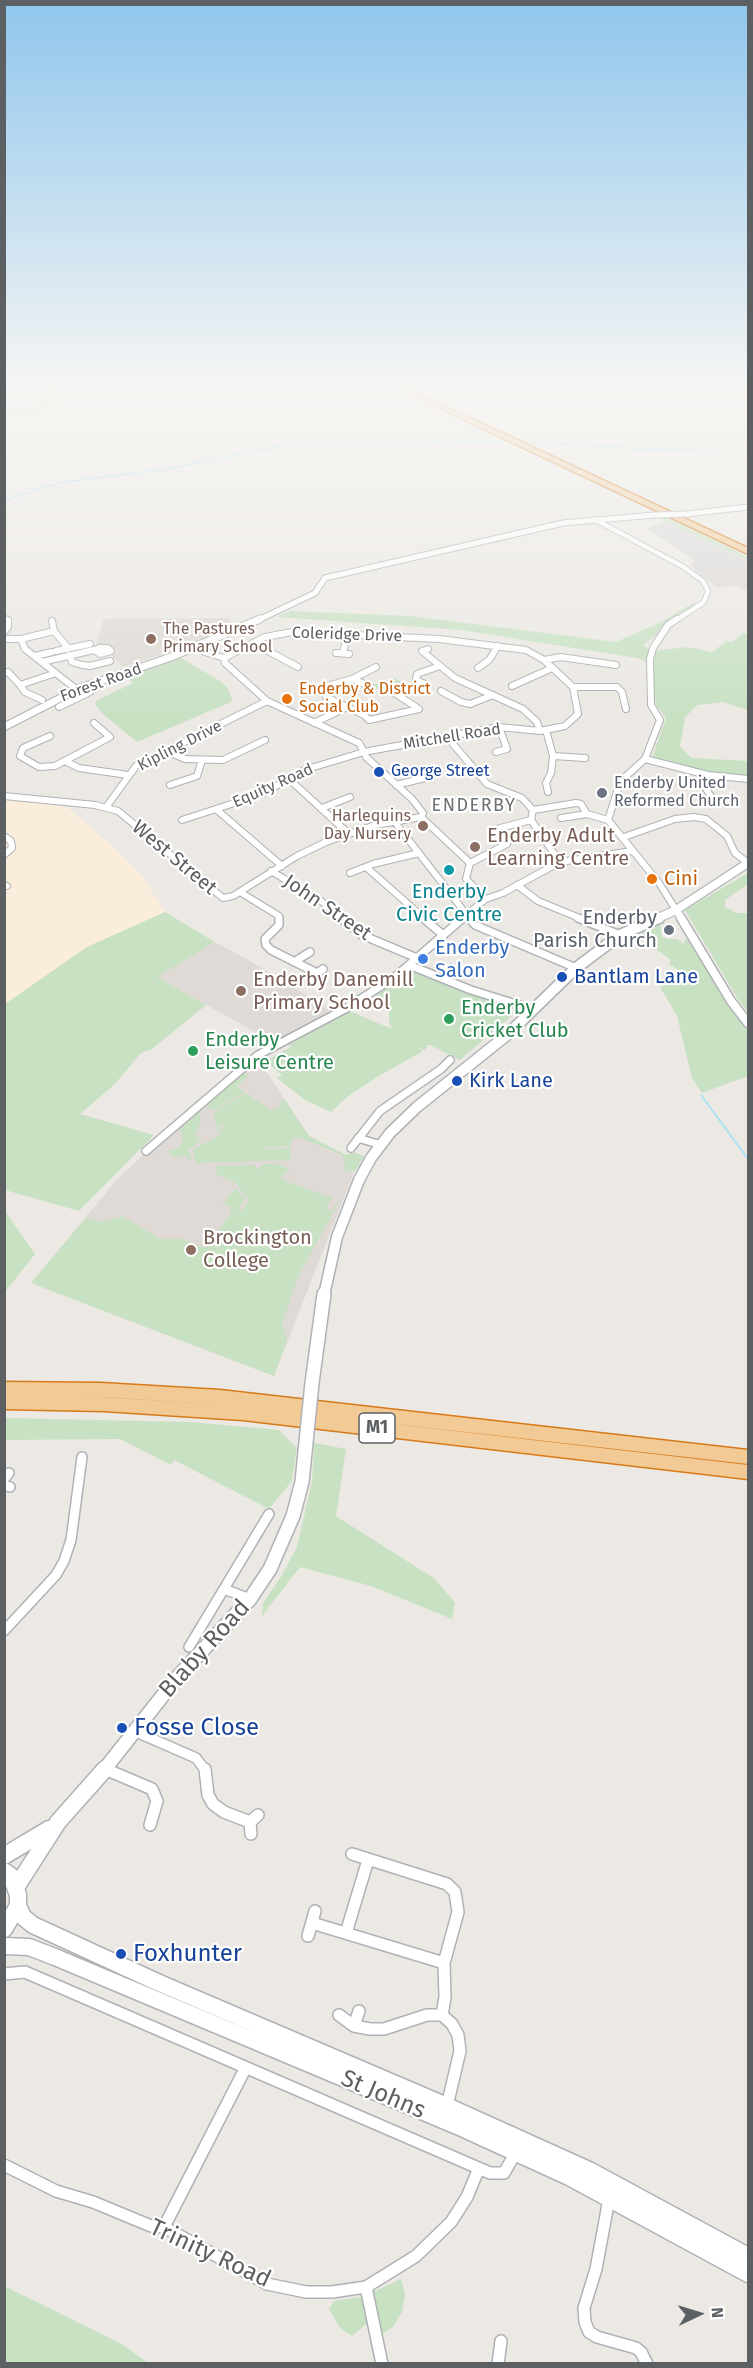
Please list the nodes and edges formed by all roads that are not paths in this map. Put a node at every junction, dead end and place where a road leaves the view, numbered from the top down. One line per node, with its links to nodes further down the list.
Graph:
1 (628, 495): 6 (highway)
2 (640, 495): 5 (highway)
3 (748, 507): 4 (street, Forest Road, bridge)
4 (594, 519): 42 (street, Forest Road); 68 (street)
5 (748, 545)
6 (748, 551)
7 (4, 619): 10 (street)
8 (51, 620): 9 (street)
9 (54, 631): 13 (street); 17 (street)
10 (4, 632)
11 (346, 635): 14 (street, Coleridge Drive); 16 (street, Coleridge Drive); 21 (street)
12 (5, 639): 13 (street)
13 (21, 639): 23 (street)
14 (253, 643): 24 (street, Coleridge Drive); 31 (street)
15 (90, 644): 17 (street)
16 (498, 646): 25 (street, Coleridge Drive); 32 (street)
17 (68, 648): 23 (street)
18 (98, 649): 22 (street)
19 (425, 650): 28 (street)
20 (205, 652): 24 (street)
21 (343, 653)
22 (69, 655): 26 (street); 27 (street)
23 (35, 656): 27 (street)
24 (224, 658): 48 (street)
25 (542, 658): 29 (street); 33 (street)
26 (110, 661)
27 (42, 662): 35 (street)
28 (440, 666): 37 (street); 46 (street)
29 (616, 666)
30 (376, 667): 36 (street)
31 (298, 668)
32 (478, 668)
33 (552, 668): 38 (street); 41 (street)
34 (4, 673): 39 (street)
35 (56, 673): 39 (street); 42 (street)
36 (352, 679): 40 (street); 49 (street)
37 (426, 684)
38 (512, 684)
39 (20, 685): 47 (street)
40 (371, 686)
41 (573, 687): 50 (street); 57 (street)
42 (76, 689): 47 (street, Forest Road)
43 (441, 691): 46 (street)
44 (90, 692): 47 (street)
45 (396, 694): 51 (street)
46 (493, 695): 57 (street)
47 (46, 701): 55 (street, Forest Road)
48 (267, 701): 54 (street); 63 (street, Kipling Drive)
49 (345, 708): 51 (street); 54 (street)
50 (626, 709)
51 (369, 720): 52 (street)
52 (361, 722)
53 (94, 723): 59 (street)
54 (314, 723): 64 (street)
55 (4, 727)
56 (499, 727): 57 (street, Mitchell Road); 60 (street, Mitchell Road); 65 (street)
57 (543, 731): 66 (street)
58 (120, 733): 59 (street)
59 (110, 737): 70 (street)
60 (447, 737): 64 (street, Mitchell Road); 85 (street)
61 (48, 739): 70 (street)
62 (265, 740): 69 (street)
63 (166, 751): 69 (street); 71 (street, Kipling Drive)
64 (364, 752): 75 (street, Equity Road); 77 (street)
65 (496, 752)
66 (553, 756): 67 (street); 79 (street)
67 (585, 758)
68 (645, 759): 72 (street); 90 (street)
69 (202, 760): 76 (street)
70 (65, 761): 71 (street)
71 (128, 775): 82 (street, Kipling Drive)
72 (708, 775): 74 (street); 81 (street)
73 (425, 778): 77 (street)
74 (748, 778)
75 (289, 779): 83 (street); 84 (street, Equity Road)
76 (170, 785)
77 (396, 785): 87 (street)
78 (344, 791): 83 (street)
79 (548, 792)
80 (4, 795): 82 (street)
81 (710, 795)
82 (107, 806): 107 (street, West Street)
83 (322, 808): 93 (street)
84 (217, 810): 89 (street, Equity Road); 102 (street)
85 (533, 810): 86 (street); 92 (street)
86 (587, 814): 88 (street); 90 (street)
87 (422, 817): 91 (street); 100 (street)
88 (561, 818)
89 (182, 820)
90 (608, 820): 95 (street)
91 (394, 821): 93 (street); 97 (street)
92 (530, 821): 99 (street); 100 (street)
93 (348, 833): 102 (street)
94 (4, 836): 98 (street)
95 (624, 837): 96 (street); 101 (street)
96 (632, 851): 99 (street); 109 (street)
97 (419, 853): 103 (street); 110 (street)
98 (4, 855)
99 (560, 862): 106 (street)
100 (470, 863): 108 (street)
101 (748, 863): 109 (main road, Blaby Road)
102 (282, 866): 104 (street)
103 (366, 867): 105 (street); 111 (street)
104 (272, 872): 107 (street); 114 (street, John Street)
105 (350, 873)
106 (518, 885): 108 (street); 112 (street)
107 (240, 892): 115 (street)
108 (486, 899): 110 (street)
109 (676, 910): 112 (main road, Blaby Road); 120 (street)
110 (467, 914): 111 (street); 117 (street)
111 (442, 934): 114 (street)
112 (620, 935): 117 (main road, Blaby Road)
113 (310, 952): 115 (street)
114 (417, 958): 116 (street)
115 (294, 962): 118 (street)
116 (409, 965): 119 (street); 127 (street)
117 (576, 968): 119 (main road, Blaby Road)
118 (322, 969)
119 (532, 1010): 123 (main road, Blaby Road)
120 (748, 1023)
121 (450, 1060): 122 (street)
122 (441, 1069): 123 (street); 124 (street)
123 (456, 1076): 125 (main road, Blaby Road)
124 (358, 1137): 125 (street); 126 (street)
125 (381, 1145): 135 (main road, Blaby Road, bridge)
126 (351, 1148)
127 (146, 1150)
128 (4, 1389): 131 (highway, M1)
129 (4, 1402): 132 (highway, M1)
130 (82, 1457): 136 (street)
131 (748, 1457)
132 (748, 1472)
133 (269, 1514): 134 (street)
134 (224, 1589): 135 (street); 137 (street)
135 (250, 1599): 138 (main road, Blaby Road)
136 (4, 1631)
137 (189, 1647)
138 (134, 1731): 139 (main road, Blaby Road); 142 (street)
139 (105, 1769): 140 (main road, Blaby Road); 141 (street)
140 (58, 1822): 144 (main road, Blaby Road); 147 (main road, Blaby Road)
141 (150, 1825)
142 (250, 1834)
143 (352, 1854): 145 (street)
144 (4, 1856)
145 (368, 1860): 150 (street); 153 (street)
146 (4, 1871): 147 (main road)
147 (17, 1886): 148 (main road)
148 (18, 1906): 149 (main road); 160 (main road, St Johns)
149 (4, 1929)
150 (346, 1933): 151 (street); 153 (street)
151 (308, 1936)
152 (4, 1946): 161 (main road, St Johns)
153 (444, 1963): 157 (street)
154 (4, 1974): 159 (street)
155 (359, 2011): 158 (street)
156 (339, 2015): 158 (street)
157 (442, 2015): 158 (street); 160 (street)
158 (354, 2026)
159 (245, 2069): 163 (street); 165 (street)
160 (447, 2106): 166 (main road, St Johns)
161 (515, 2154): 163 (street); 164 (main road, St Johns)
162 (4, 2165): 165 (street, Trinity Road)
163 (479, 2168): 168 (street, Trinity Road)
164 (609, 2199): 167 (main road, St Johns); 172 (street)
165 (164, 2227): 168 (street, Trinity Road)
166 (748, 2256)
167 (748, 2274)
168 (366, 2287): 170 (street)
169 (501, 2341): 171 (street)
170 (382, 2364)
171 (498, 2364)
172 (647, 2364)

